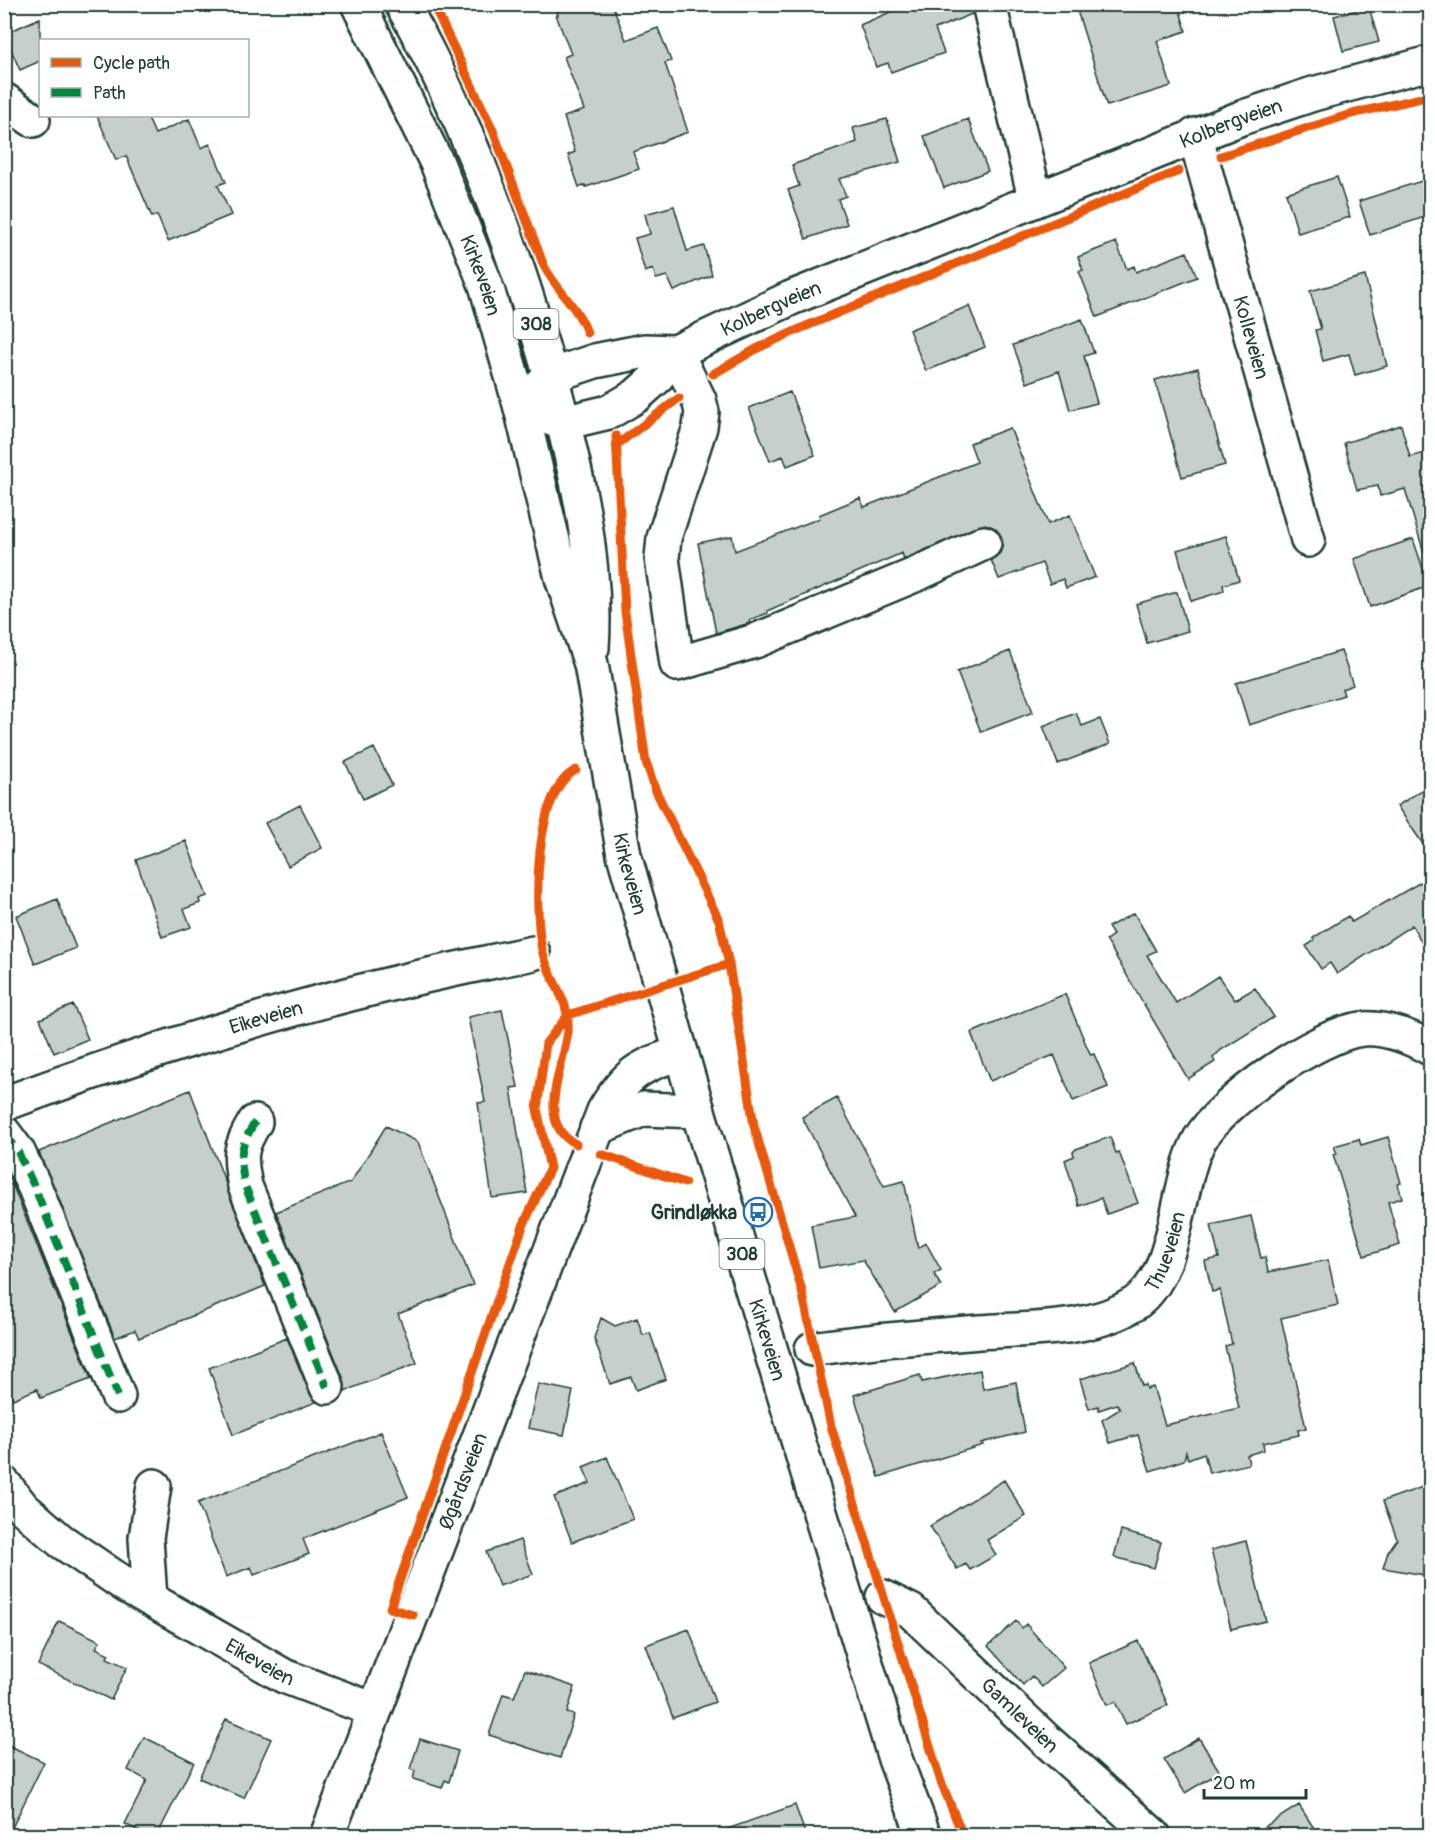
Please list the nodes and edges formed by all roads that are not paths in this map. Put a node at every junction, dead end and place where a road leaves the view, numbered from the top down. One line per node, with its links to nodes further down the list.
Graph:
1 (358, 4): 11 (street, Kirkeveien / 308)
2 (402, 4): 10 (street, Kirkeveien / 308)
3 (989, 4): 8 (street)
4 (1431, 63): 7 (street, Kolbergveien)
5 (4, 100): 6 (street)
6 (33, 120)
7 (1195, 135): 8 (street, Kolbergveien); 13 (street, Kolleveien)
8 (1035, 198): 9 (street, Kolbergveien)
9 (676, 352): 10 (street, Kolbergveien); 12 (street, Kolbergveien); 14 (street)
10 (550, 376): 11 (street, Kolbergveien); 12 (street, Kirkeveien / 308)
11 (521, 408): 12 (street); 15 (street, Kirkeveien / 308)
12 (563, 423): 15 (street, Kirkeveien / 308)
13 (1308, 540)
14 (984, 543)
15 (591, 664): 18 (street, Kirkeveien / 308)
16 (533, 953): 19 (street, Eikeveien)
17 (1431, 1048): 24 (street, Thueveien)
18 (681, 1053): 20 (street, Kirkeveien / 308); 22 (street, Øgårdsveien)
19 (4, 1104)
20 (698, 1111): 22 (street); 33 (street, Kirkeveien / 308)
21 (255, 1122): 25 (street)
22 (597, 1128): 31 (street, Øgårdsveien)
23 (4, 1133): 26 (street)
24 (813, 1348)
25 (327, 1387)
26 (118, 1396)
27 (154, 1486): 30 (street)
28 (11, 1506): 30 (street, Eikeveien)
29 (883, 1597): 34 (street, Gamleveien)
30 (150, 1599): 31 (street, Eikeveien)
31 (374, 1710): 32 (street, Øgårdsveien)
32 (327, 1836)
33 (924, 1836)
34 (1154, 1836)

